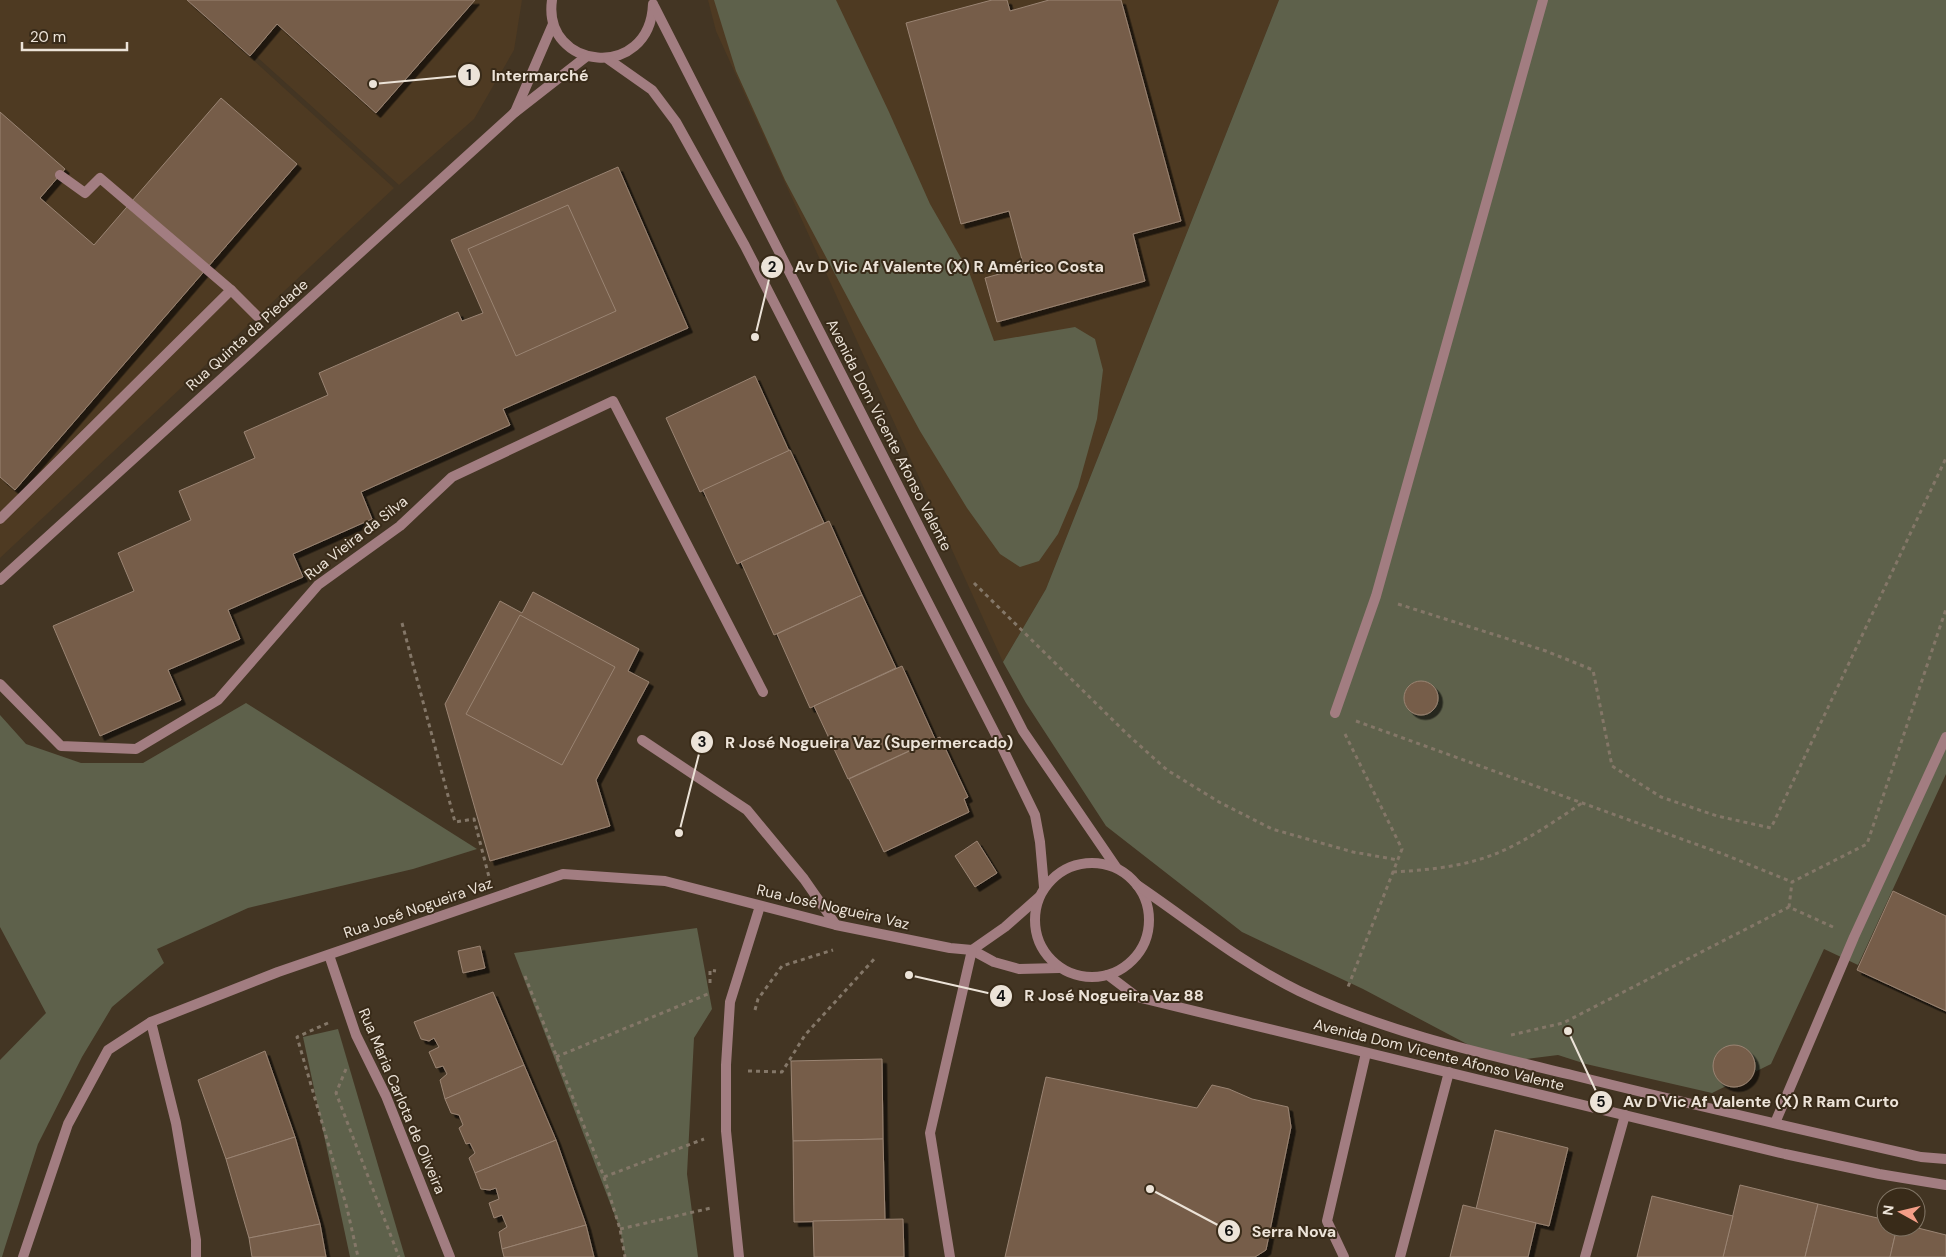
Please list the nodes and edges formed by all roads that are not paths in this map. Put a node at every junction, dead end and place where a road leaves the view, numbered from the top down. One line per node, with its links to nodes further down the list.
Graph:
1 (552, 0): 4 (street)
2 (1543, 0): 15 (street)
3 (653, 3): 6 (street); 18 (street, Avenida Dom Vicente Afonso Valente)
4 (553, 24): 5 (street); 7 (street)
5 (587, 56): 6 (street); 7 (street, Rua Quinta da Piedade)
6 (608, 59): 20 (street)
7 (514, 113): 12 (street, Rua Quinta da Piedade)
8 (60, 175): 9 (street)
9 (231, 290): 10 (street); 11 (street)
10 (258, 316)
11 (0, 520)
12 (0, 580)
13 (0, 684): 14 (street, Rua Vieira da Silva)
14 (763, 692)
15 (1335, 713)
16 (1946, 737): 32 (street)
17 (642, 740): 23 (street)
18 (1116, 867): 19 (street); 20 (street)
19 (1137, 885): 27 (street); 32 (street, Avenida Dom Vicente Afonso Valente)
20 (1044, 887): 21 (street)
21 (1039, 897): 24 (street); 26 (street)
22 (760, 906): 23 (street, Rua José Nogueira Vaz); 25 (street, Rua José Nogueira Vaz); 38 (street)
23 (836, 925): 24 (street, Rua José Nogueira Vaz)
24 (972, 950): 26 (street, Rua José Nogueira Vaz); 39 (street)
25 (329, 956): 28 (street, Rua José Nogueira Vaz); 37 (street, Rua Maria Carlota de Oliveira)
26 (1059, 968): 27 (street)
27 (1108, 975): 29 (street, Avenida Dom Vicente Afonso Valente)
28 (151, 1022): 35 (street, Rua José Nogueira Vaz); 36 (street)
29 (1366, 1053): 30 (street, Avenida Dom Vicente Afonso Valente); 40 (street)
30 (1449, 1072): 31 (street, Avenida Dom Vicente Afonso Valente); 41 (street)
31 (1625, 1115): 34 (street, Avenida Dom Vicente Afonso Valente); 42 (street)
32 (1775, 1123): 33 (street, Avenida Dom Vicente Afonso Valente)
33 (1946, 1159)
34 (1946, 1185)
35 (23, 1257)
36 (196, 1257)
37 (450, 1257)
38 (739, 1257)
39 (950, 1257)
40 (1344, 1257)
41 (1400, 1257)
42 (1585, 1257)

